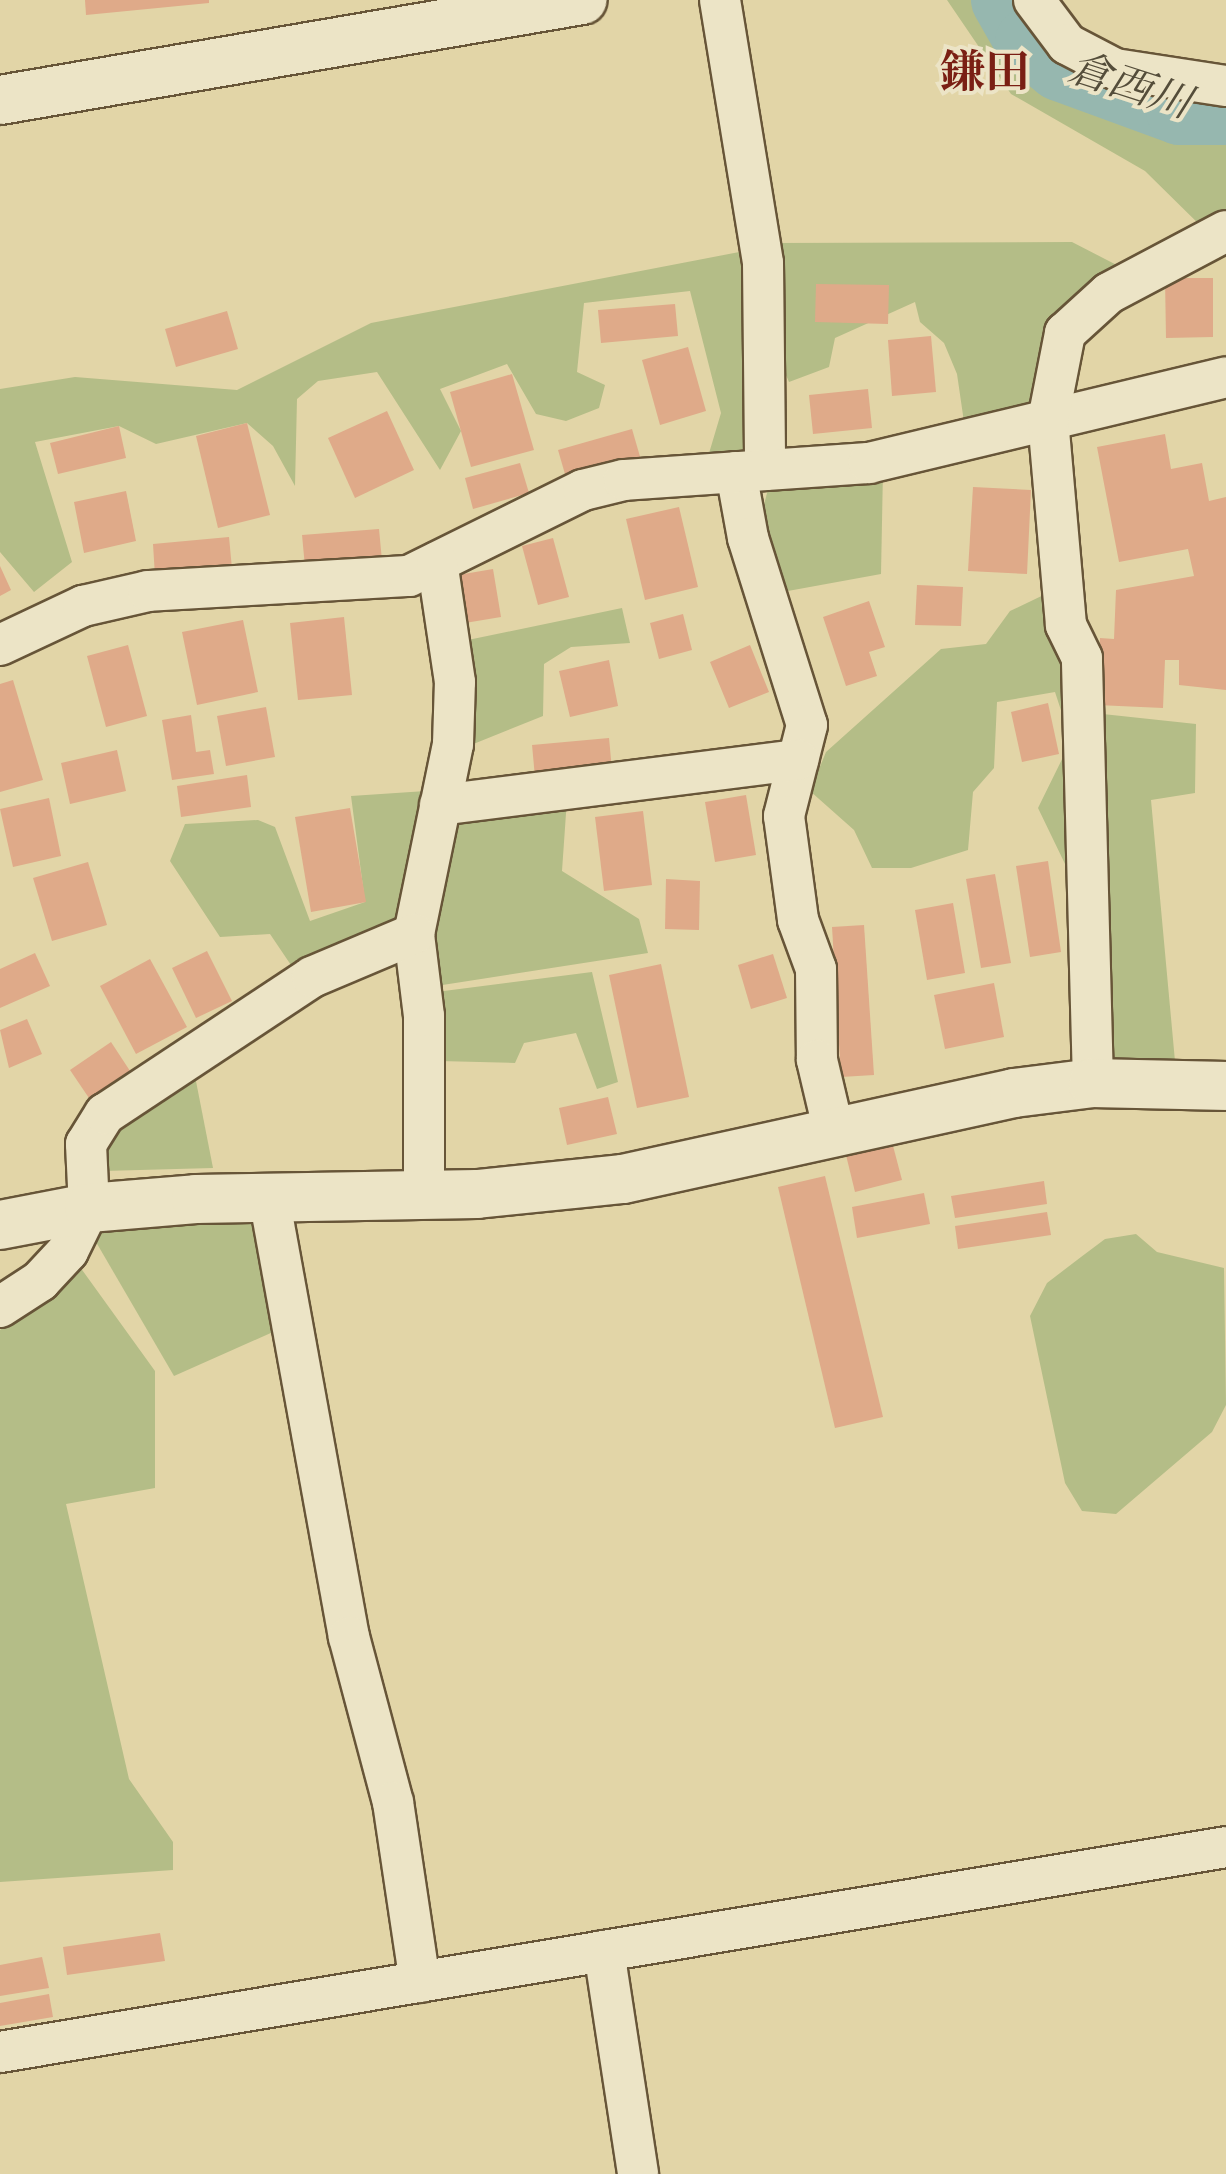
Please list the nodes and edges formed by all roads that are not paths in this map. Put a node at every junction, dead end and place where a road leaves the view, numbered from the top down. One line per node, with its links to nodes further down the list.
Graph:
1 (582, 0): 5 (street)
2 (720, 0): 9 (street)
3 (1034, 0): 4 (street)
4 (1226, 86)
5 (0, 100)
6 (1226, 230): 8 (street)
7 (1226, 377): 8 (street)
8 (1048, 420): 9 (street); 15 (street)
9 (750, 471): 10 (street); 12 (street)
10 (437, 562): 11 (street); 13 (street)
11 (0, 645)
12 (798, 760): 13 (street); 17 (street)
13 (440, 804): 14 (street)
14 (414, 934): 18 (street); 20 (street)
15 (1092, 1082): 16 (street); 17 (street)
16 (1226, 1086)
17 (834, 1132): 18 (street)
18 (424, 1194): 19 (street)
19 (270, 1197): 20 (street); 25 (street)
20 (89, 1208): 21 (street); 22 (street)
21 (0, 1225)
22 (0, 1307)
23 (1226, 1847): 24 (street)
24 (604, 1952): 25 (street); 27 (street)
25 (420, 1982): 26 (street)
26 (0, 2052)
27 (638, 2174)

